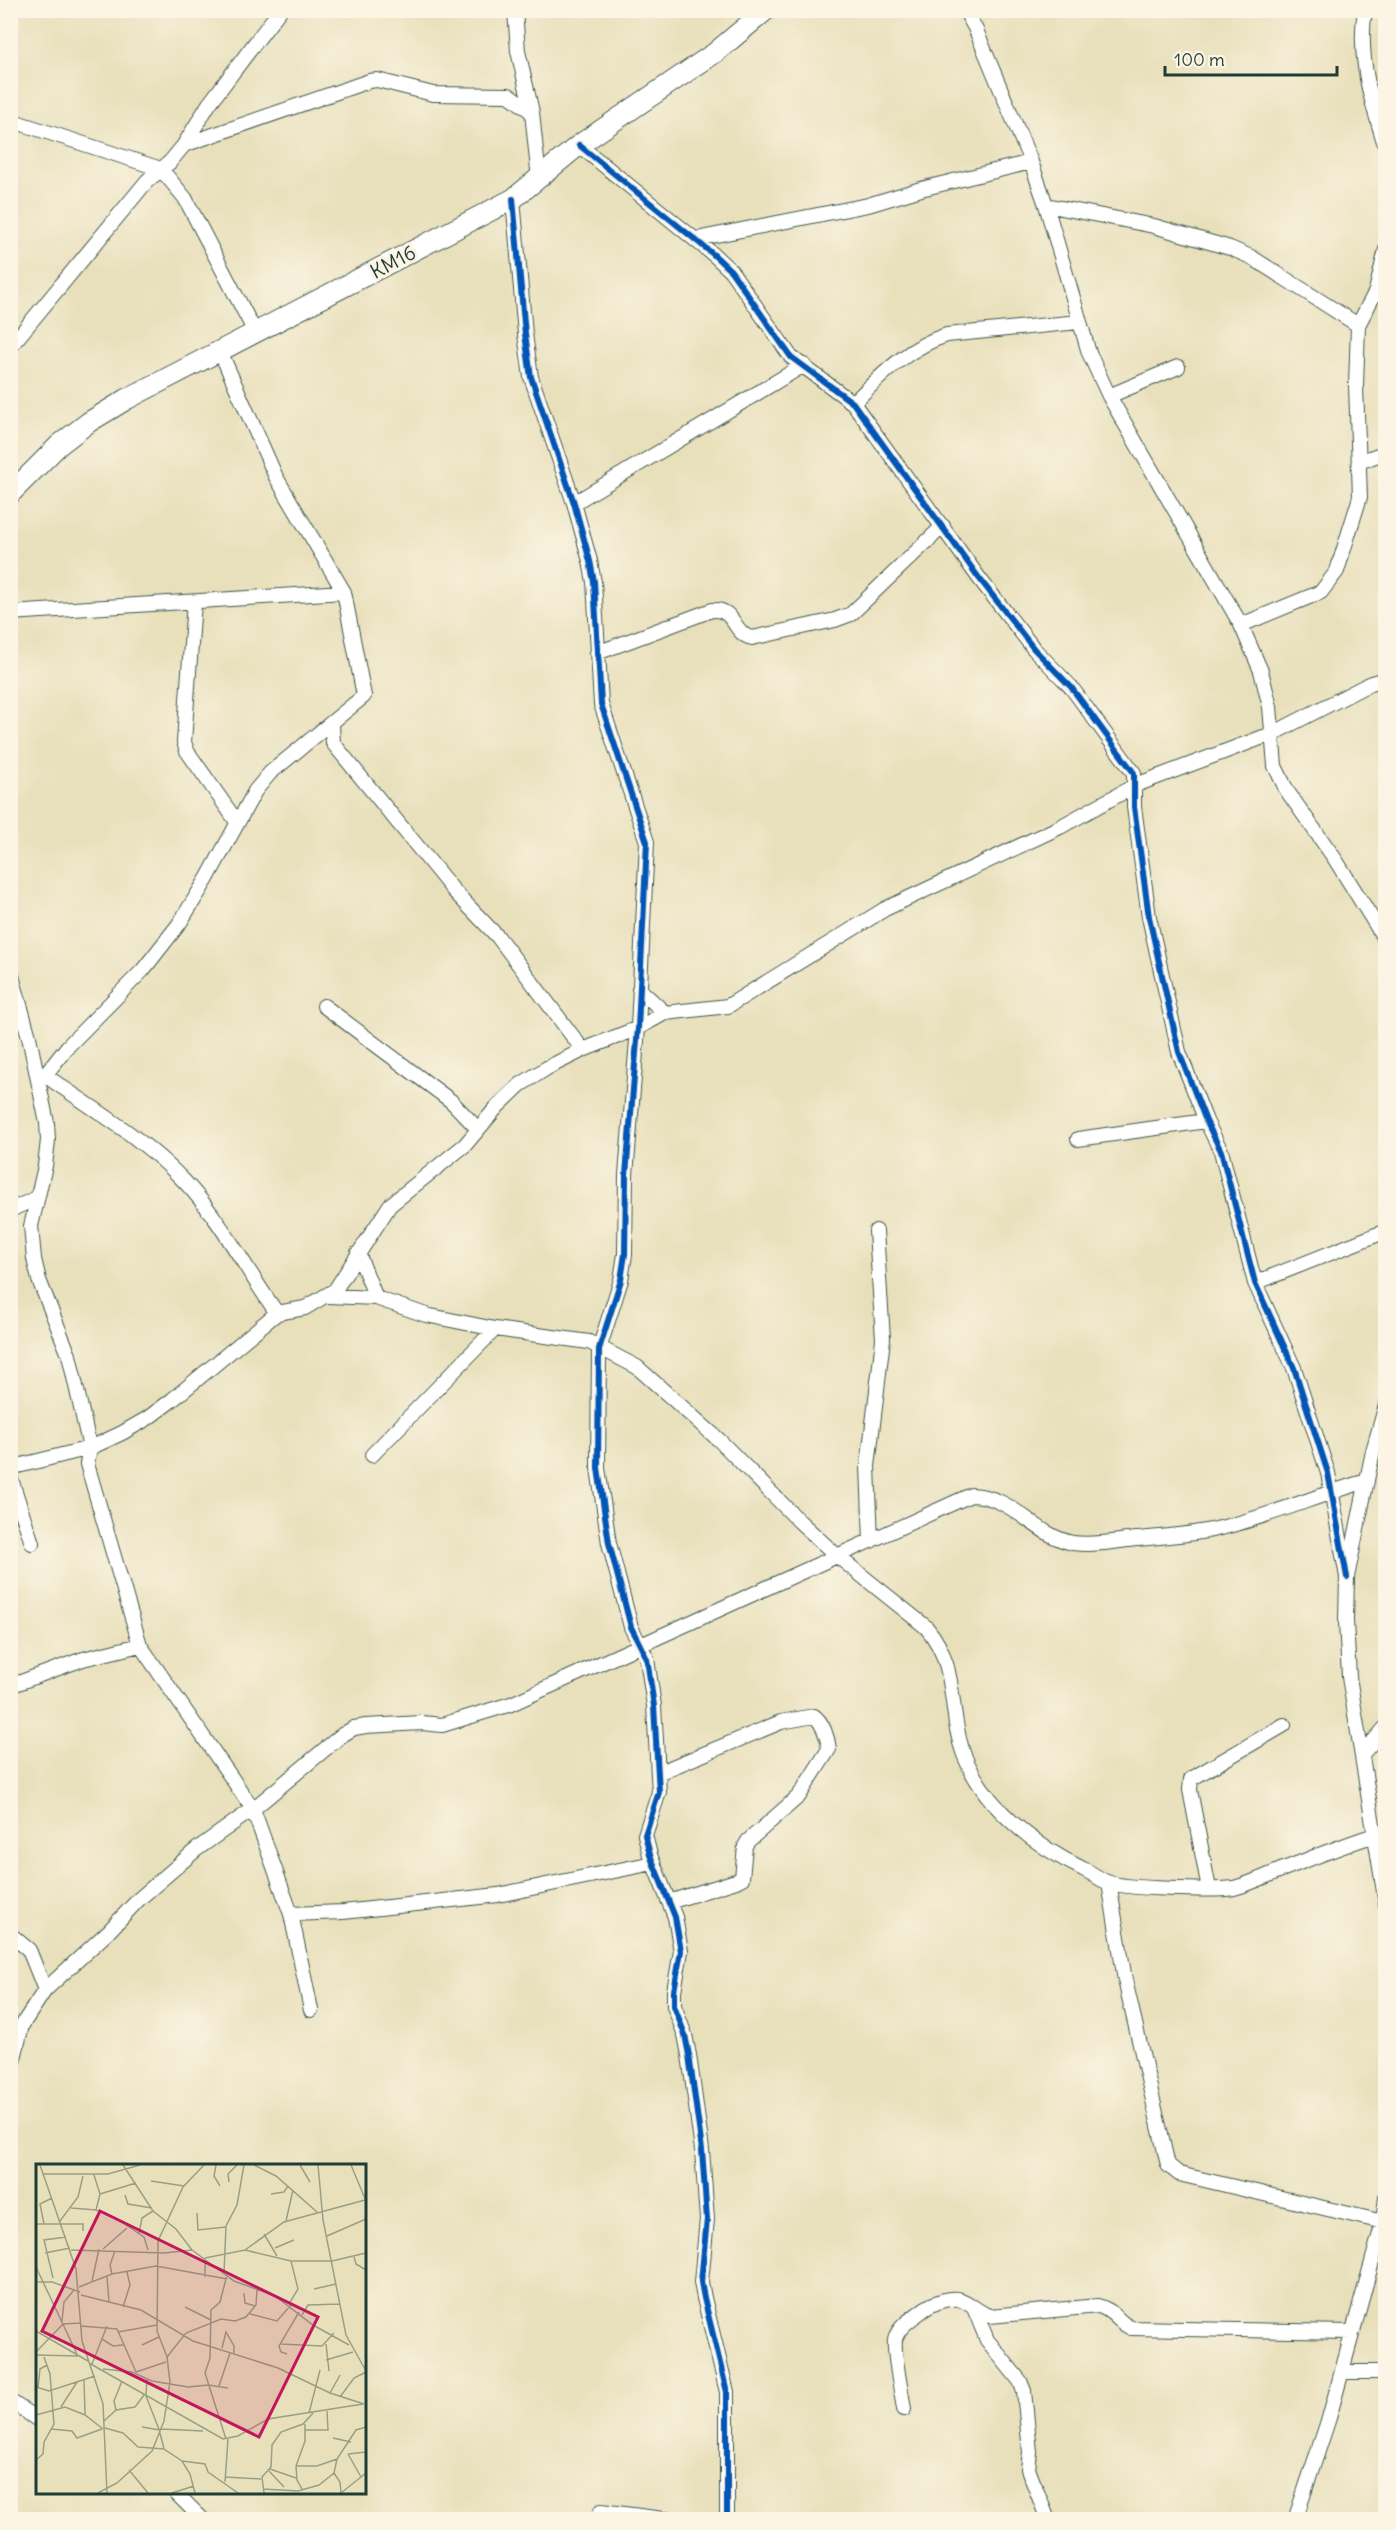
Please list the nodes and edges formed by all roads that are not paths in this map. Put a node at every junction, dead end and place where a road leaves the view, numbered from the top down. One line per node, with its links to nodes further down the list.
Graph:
1 (280, 10): 10 (street)
2 (515, 10): 6 (street)
3 (766, 10): 11 (street, KM16)
4 (965, 10): 13 (street)
5 (1365, 10): 12 (street)
6 (525, 76): 7 (street); 8 (street)
7 (509, 95): 8 (street); 10 (street)
8 (532, 112): 15 (street)
9 (10, 120): 14 (street)
10 (183, 145): 14 (street)
11 (579, 145): 15 (street, KM16); 18 (street)
12 (1386, 148)
13 (1031, 162): 17 (street); 18 (street)
14 (161, 169): 22 (street); 23 (street)
15 (539, 180): 16 (street, KM16)
16 (513, 199): 22 (street, KM16); 32 (street)
17 (1046, 205): 20 (street); 21 (street)
18 (696, 239): 25 (street)
19 (1386, 249): 21 (street)
20 (1079, 322): 27 (street); 28 (street)
21 (1358, 325): 30 (street)
22 (256, 334): 24 (street, KM16)
23 (10, 347)
24 (220, 351): 31 (street, KM16); 34 (street)
25 (804, 365): 28 (street); 32 (street)
26 (1178, 367): 27 (street)
27 (1110, 396): 37 (street)
28 (853, 403): 33 (street)
29 (1386, 452): 30 (street)
30 (1359, 462): 37 (street)
31 (10, 495)
32 (573, 503): 38 (street)
33 (943, 526): 38 (street); 44 (street)
34 (345, 592): 35 (street); 40 (street)
35 (194, 602): 36 (street); 45 (street)
36 (10, 613)
37 (1241, 625): 41 (street)
38 (597, 653): 48 (street)
39 (1386, 679): 41 (street)
40 (332, 724): 42 (street); 43 (street)
41 (1274, 733): 44 (street); 46 (street)
42 (312, 740): 43 (street); 45 (street)
43 (333, 743): 52 (street)
44 (1136, 785): 50 (street); 54 (street)
45 (237, 822): 53 (street)
46 (1386, 941)
47 (10, 969): 53 (street)
48 (639, 989): 50 (street); 51 (street)
49 (324, 1006): 55 (street)
50 (665, 1013): 51 (street)
51 (638, 1029): 52 (street); 67 (street)
52 (583, 1050): 55 (street)
53 (42, 1080): 57 (street); 65 (street)
54 (1206, 1121): 56 (street); 62 (street)
55 (478, 1129): 61 (street)
56 (1078, 1139)
57 (37, 1198): 58 (street); 69 (street)
58 (10, 1210)
59 (876, 1231): 76 (street)
60 (1386, 1231): 62 (street)
61 (358, 1253): 63 (street); 64 (street)
62 (1255, 1282): 75 (street)
63 (328, 1296): 64 (street); 65 (street)
64 (376, 1298): 66 (street)
65 (277, 1313): 69 (street)
66 (495, 1329): 67 (street); 71 (street)
67 (599, 1349): 78 (street); 81 (street)
68 (1386, 1405): 70 (street)
69 (90, 1448): 72 (street); 80 (street)
70 (1379, 1451): 74 (street)
71 (372, 1455)
72 (10, 1468)
73 (10, 1476): 77 (street)
74 (1367, 1481): 75 (street); 79 (street)
75 (1332, 1491): 76 (street); 79 (street)
76 (871, 1541): 78 (street)
77 (32, 1543)
78 (836, 1555): 81 (street); 90 (street)
79 (1347, 1577): 85 (street)
80 (140, 1645): 82 (street); 87 (street)
81 (640, 1645): 86 (street); 87 (street)
82 (10, 1686)
83 (1284, 1725): 91 (street)
84 (1386, 1727): 85 (street)
85 (1363, 1753): 88 (street)
86 (658, 1773): 89 (street); 92 (street)
87 (252, 1809): 94 (street); 96 (street)
88 (1375, 1835): 91 (street); 93 (street)
89 (653, 1863): 92 (street); 94 (street)
90 (1109, 1883): 91 (street); 100 (street)
91 (1209, 1889)
92 (669, 1902): 112 (street)
93 (1386, 1904)
94 (291, 1914): 97 (street)
95 (10, 1934): 96 (street)
96 (45, 1990): 98 (street)
97 (311, 2010)
98 (10, 2088)
99 (1386, 2198): 100 (street)
100 (1383, 2222): 102 (street)
101 (974, 2308): 102 (street); 106 (street); 113 (street)
102 (1353, 2332): 103 (street)
103 (1342, 2372): 104 (street); 114 (street)
104 (1386, 2372)
105 (10, 2401): 107 (street)
106 (904, 2409)
107 (36, 2419)
108 (176, 2494): 110 (street)
109 (601, 2511): 111 (street)
110 (203, 2520)
111 (671, 2520)
112 (727, 2520)
113 (1048, 2520)
114 (1295, 2520)

